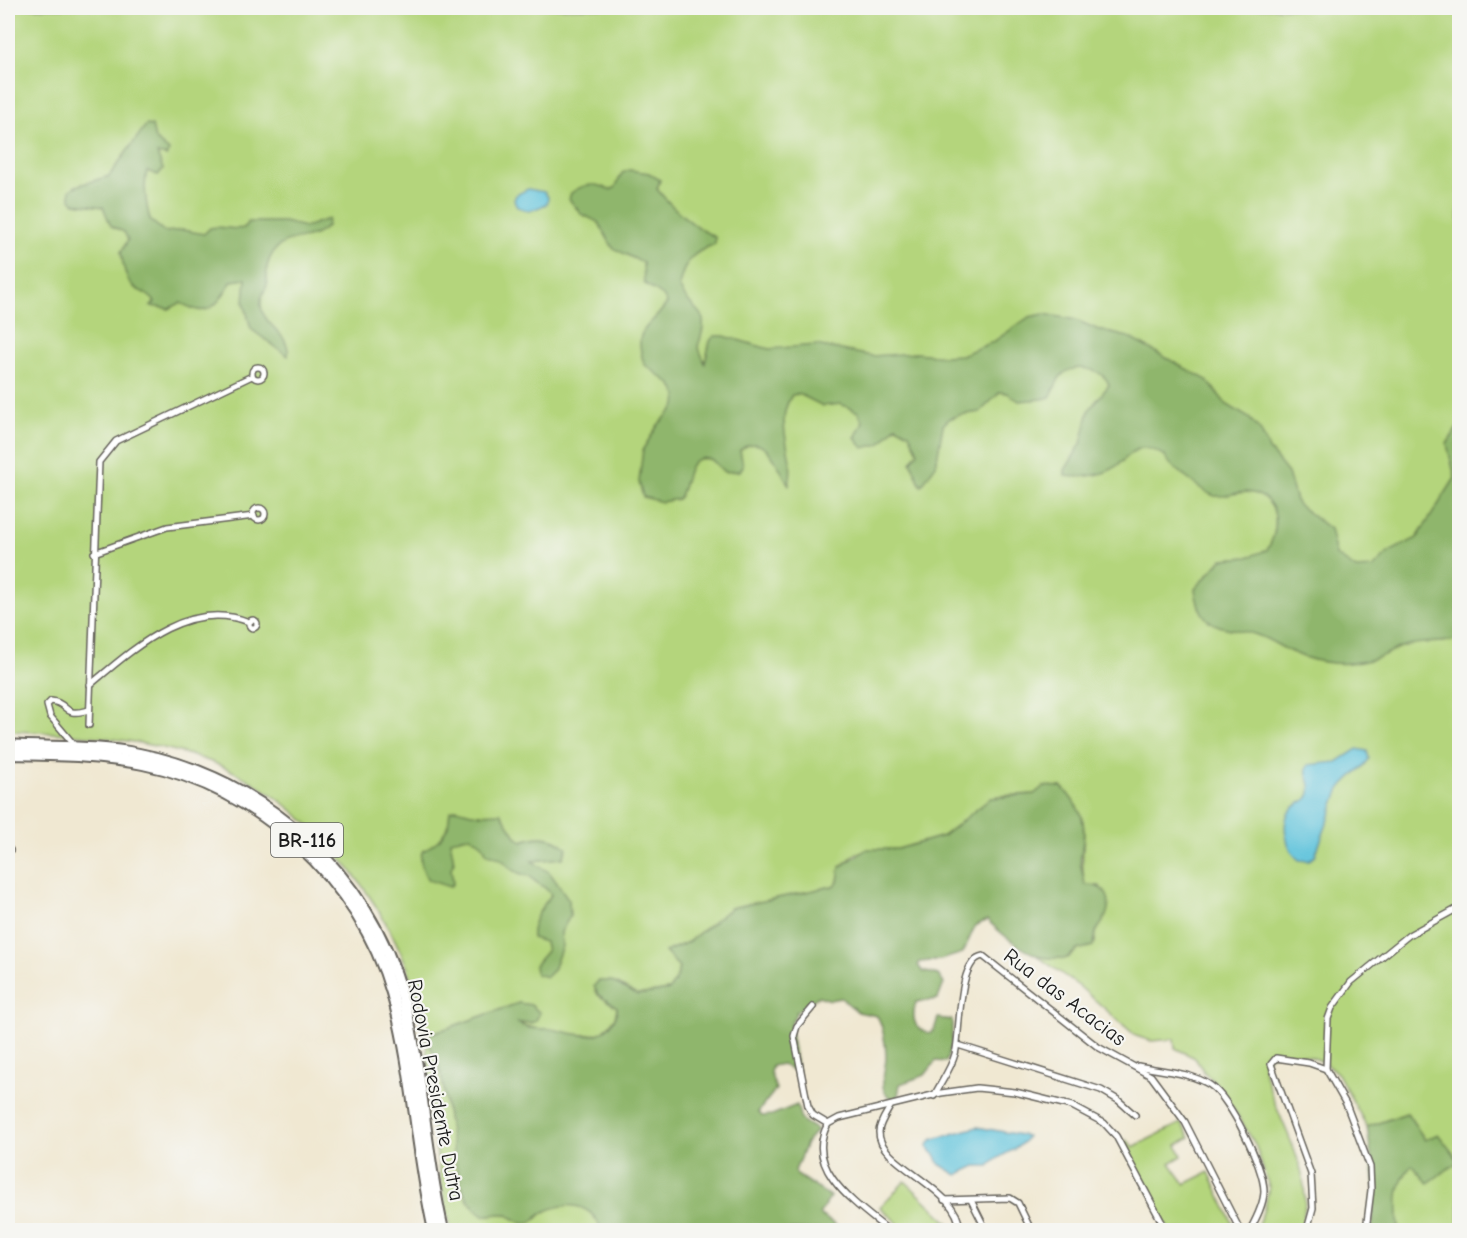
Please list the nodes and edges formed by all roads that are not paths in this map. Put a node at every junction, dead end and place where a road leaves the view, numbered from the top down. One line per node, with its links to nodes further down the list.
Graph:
1 (252, 376): 3 (street)
2 (254, 516): 3 (street)
3 (94, 553): 5 (street)
4 (249, 622): 5 (street)
5 (90, 685): 6 (street)
6 (89, 710): 7 (street); 9 (street)
7 (88, 725)
8 (8, 745): 9 (highway, Rodovia Presidente Dutra / BR-116)
9 (77, 748): 20 (highway, Rodovia Presidente Dutra / BR-116)
10 (8, 754): 20 (highway, Rodovia Presidente Dutra / BR-116)
11 (1460, 906): 15 (street)
12 (813, 1007): 19 (street)
13 (958, 1045): 14 (street, Rua das Acacias); 16 (street); 18 (street)
14 (1130, 1065): 31 (street); 32 (street)
15 (1326, 1069): 33 (street); 34 (street)
16 (934, 1096): 17 (street); 30 (street)
17 (890, 1106): 19 (street); 22 (street)
18 (1135, 1115)
19 (828, 1125): 27 (street)
20 (422, 1133): 21 (highway, Rodovia Presidente Dutra / BR-116)
21 (430, 1181): 25 (highway, Rodovia Presidente Dutra / BR-116); 26 (highway, Rodovia Presidente Dutra / BR-116)
22 (944, 1200): 23 (street); 24 (street)
23 (971, 1200): 28 (street); 29 (street)
24 (961, 1229)
25 (434, 1230)
26 (443, 1230)
27 (888, 1230)
28 (986, 1230)
29 (1031, 1230)
30 (1166, 1230)
31 (1240, 1230)
32 (1250, 1230)
33 (1307, 1230)
34 (1366, 1230)

